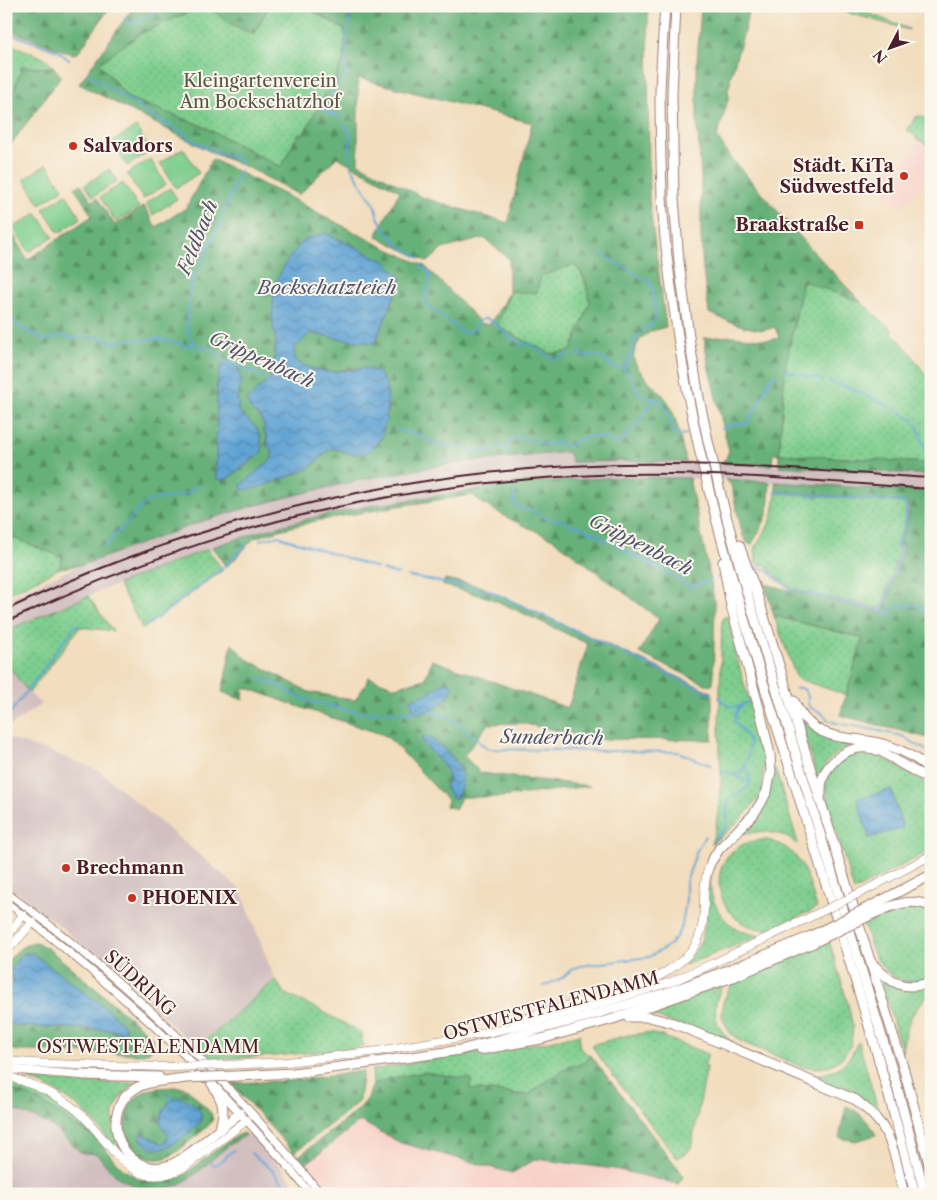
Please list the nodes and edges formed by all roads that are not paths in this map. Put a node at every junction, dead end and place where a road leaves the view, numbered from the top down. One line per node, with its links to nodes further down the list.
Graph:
1 (665, 6): 3 (highway)
2 (676, 6): 4 (highway)
3 (713, 508): 10 (highway); 44 (highway)
4 (724, 508): 5 (highway); 45 (highway)
5 (784, 680): 6 (highway); 8 (highway)
6 (931, 770)
7 (931, 781): 8 (highway)
8 (824, 811): 24 (highway)
9 (929, 856): 26 (highway, OSTWESTFALENDAMM, bridge)
10 (711, 862): 26 (highway)
11 (931, 875): 15 (highway)
12 (6, 892): 16 (main road, SÜDRING)
13 (6, 902): 17 (main road, SÜDRING)
14 (931, 907): 15 (highway)
15 (874, 909): 22 (highway, bridge)
16 (33, 912): 17 (main road); 19 (main road); 37 (main road, SÜDRING)
17 (23, 915): 19 (main road, SÜDRING); 21 (highway)
18 (6, 916): 20 (highway)
19 (33, 922): 23 (highway); 36 (main road, SÜDRING)
20 (6, 928)
21 (6, 938)
22 (812, 939): 26 (highway, OSTWESTFALENDAMM); 28 (highway)
23 (6, 952)
24 (870, 961): 25 (highway); 40 (highway)
25 (931, 982)
26 (585, 1014): 27 (highway, OSTWESTFALENDAMM); 27 (highway, OSTWESTFALENDAMM); 28 (highway)
27 (572, 1018): 31 (highway, OSTWESTFALENDAMM, bridge); 35 (highway, OSTWESTFALENDAMM, bridge)
28 (613, 1019): 43 (highway)
29 (6, 1056): 31 (highway)
30 (6, 1061): 31 (highway, OSTWESTFALENDAMM)
31 (30, 1063)
32 (6, 1069): 33 (highway, OSTWESTFALENDAMM)
33 (82, 1075): 35 (highway, OSTWESTFALENDAMM)
34 (6, 1076): 38 (highway)
35 (185, 1078): 39 (highway)
36 (211, 1082): 37 (main road, SÜDRING); 39 (highway)
37 (245, 1112): 38 (main road, SÜDRING); 39 (highway); 42 (main road, SÜDRING)
38 (247, 1120): 41 (main road, SÜDRING)
39 (220, 1130)
40 (931, 1171)
41 (311, 1194)
42 (321, 1194)
43 (904, 1194)
44 (915, 1194)
45 (925, 1194)

